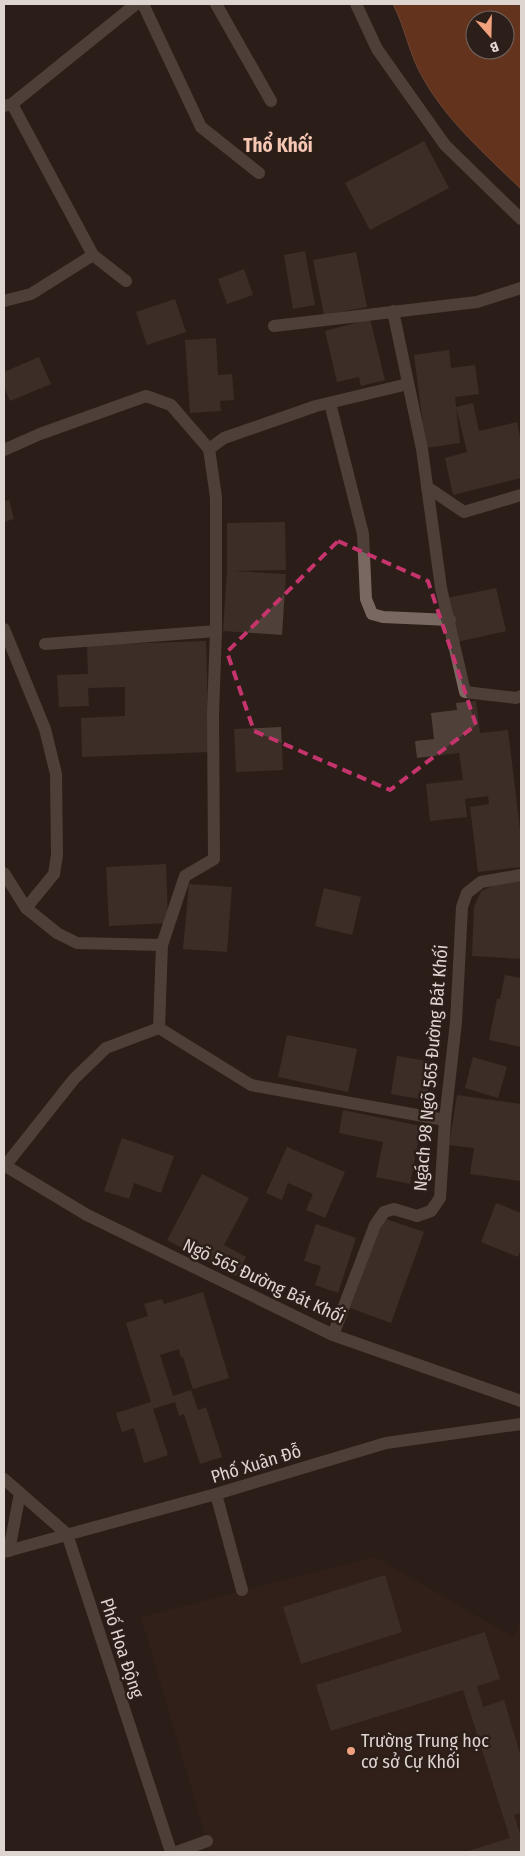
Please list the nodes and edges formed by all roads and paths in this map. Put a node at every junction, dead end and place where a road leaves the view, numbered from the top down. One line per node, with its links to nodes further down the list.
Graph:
1 (136, 4): 6 (street)
2 (143, 4): 7 (street)
3 (216, 4): 5 (street)
4 (356, 4): 8 (street)
5 (271, 101)
6 (8, 105): 9 (street)
7 (259, 173)
8 (521, 219)
9 (93, 255): 10 (street); 12 (street)
10 (126, 281)
11 (521, 288): 13 (street)
12 (4, 301)
13 (393, 311): 14 (street); 15 (street)
14 (274, 326)
15 (408, 384): 16 (street); 19 (street)
16 (330, 403): 17 (street); 21 (street)
17 (209, 449): 18 (street); 23 (street)
18 (4, 450)
19 (427, 487): 20 (street); 21 (street)
20 (521, 496)
21 (450, 620): 25 (street)
22 (4, 629): 28 (street)
23 (216, 631): 24 (street); 29 (street)
24 (45, 644)
25 (521, 696)
26 (4, 873): 28 (street)
27 (521, 875): 31 (street, Ngách 98 Ngõ 565 Đường Bát Khối)
28 (26, 908): 29 (street)
29 (162, 945): 30 (street)
30 (159, 1028): 31 (street); 32 (street)
31 (445, 1120): 33 (street, Ngách 98 Ngõ 565 Đường Bát Khối)
32 (5, 1165): 33 (street, Ngõ 565 Đường Bát Khối)
33 (333, 1335): 34 (street, Ngõ 565 Đường Bát Khối)
34 (521, 1401)
35 (521, 1424): 38 (street, Phố Xuân Đỗ)
36 (4, 1479): 37 (street)
37 (20, 1493): 39 (street); 40 (street)
38 (216, 1494): 39 (street, Phố Xuân Đỗ); 41 (street)
39 (66, 1534): 40 (street, Phố Xuân Đỗ); 43 (street, Phố Hoa Động)
40 (6, 1551)
41 (242, 1590)
42 (207, 1840): 44 (street)
43 (171, 1852)
44 (177, 1852)

